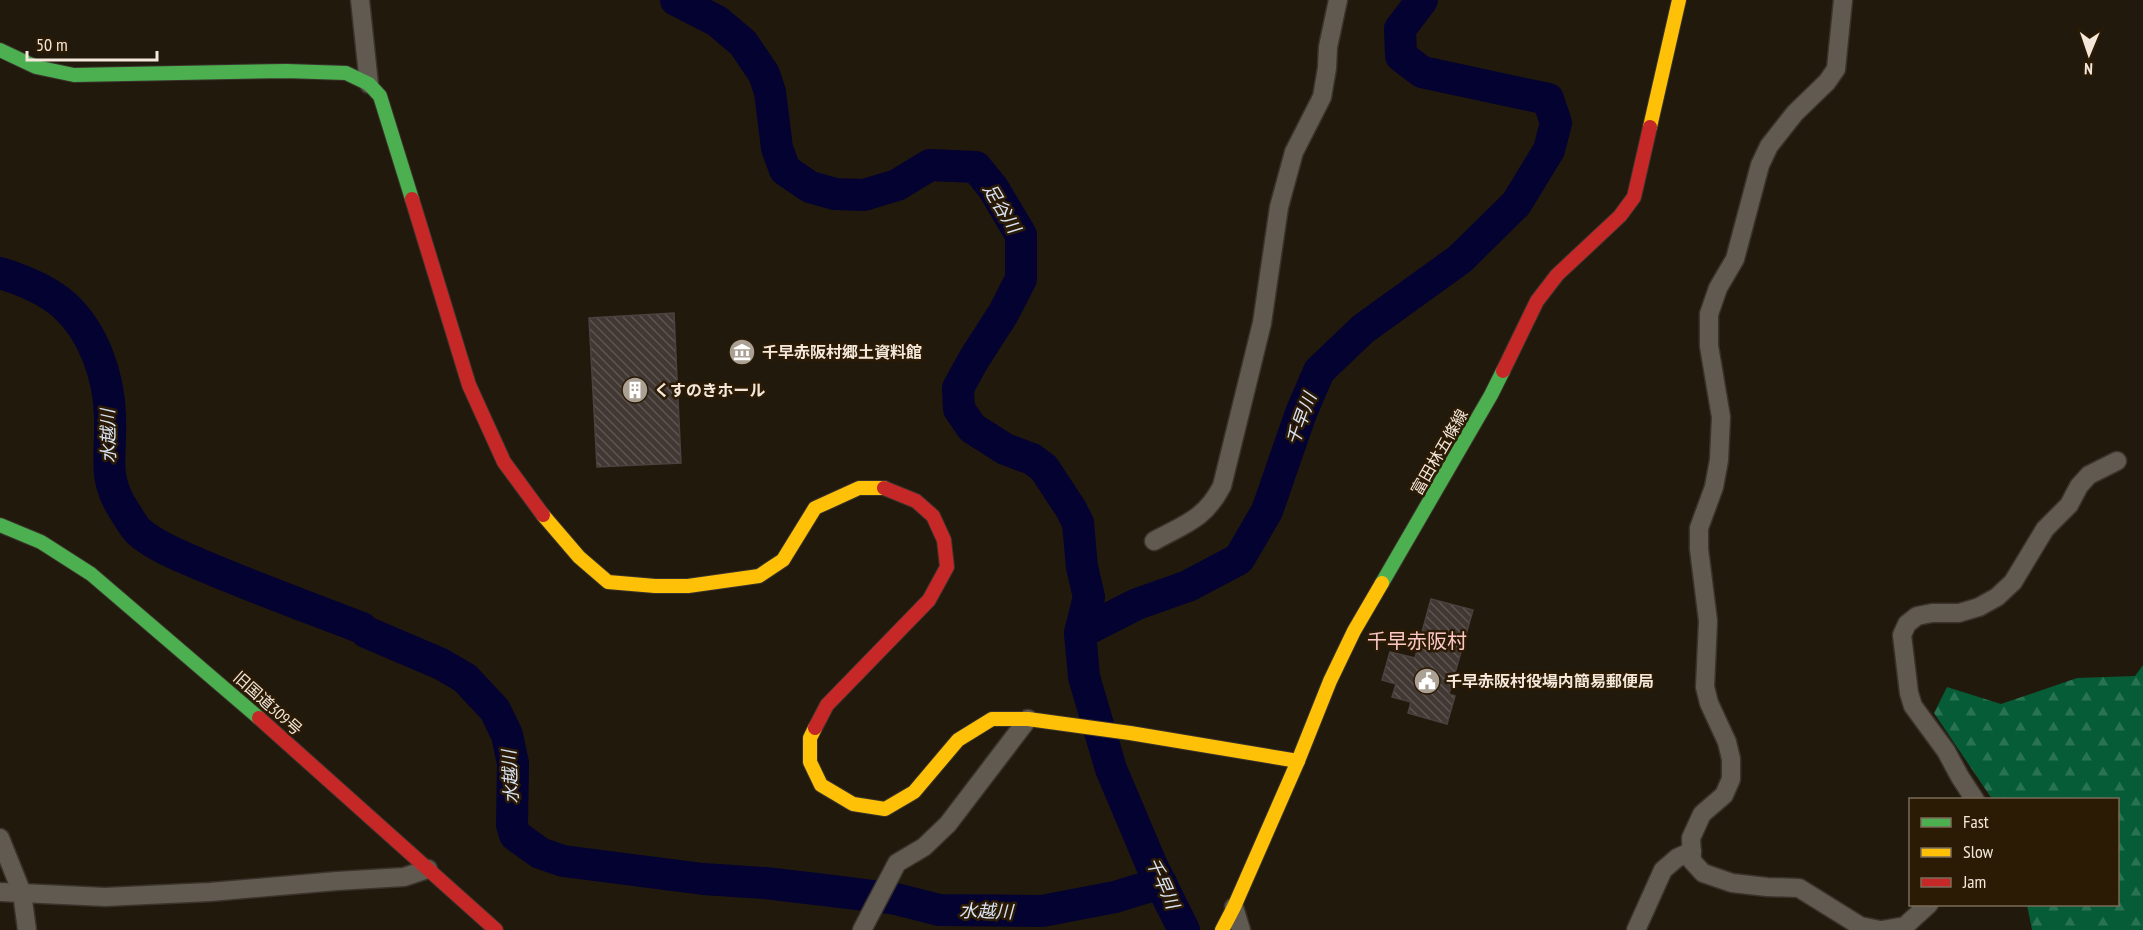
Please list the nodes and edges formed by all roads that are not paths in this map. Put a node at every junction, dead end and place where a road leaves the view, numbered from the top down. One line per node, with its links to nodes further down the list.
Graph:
1 (360, 0): 6 (street)
2 (1338, 0): 9 (street)
3 (1679, 0): 11 (street, 富田林五條線)
4 (1843, 0): 14 (street)
5 (0, 50): 6 (street)
6 (369, 84): 10 (street)
7 (2117, 460): 12 (street)
8 (0, 525): 15 (street, 旧国道309号)
9 (1154, 541)
10 (1028, 719): 11 (street); 23 (street)
11 (1298, 761): 19 (street, 富田林五條線)
12 (1974, 798)
13 (0, 838): 17 (street)
14 (1692, 851): 24 (street); 25 (street)
15 (428, 869): 17 (street); 22 (street, 旧国道309号)
16 (0, 892): 17 (street)
17 (22, 893): 21 (street)
18 (1927, 906): 25 (street)
19 (1234, 907): 20 (street)
20 (1228, 929)
21 (27, 930)
22 (496, 930)
23 (862, 930)
24 (1636, 930)
25 (1881, 930)

